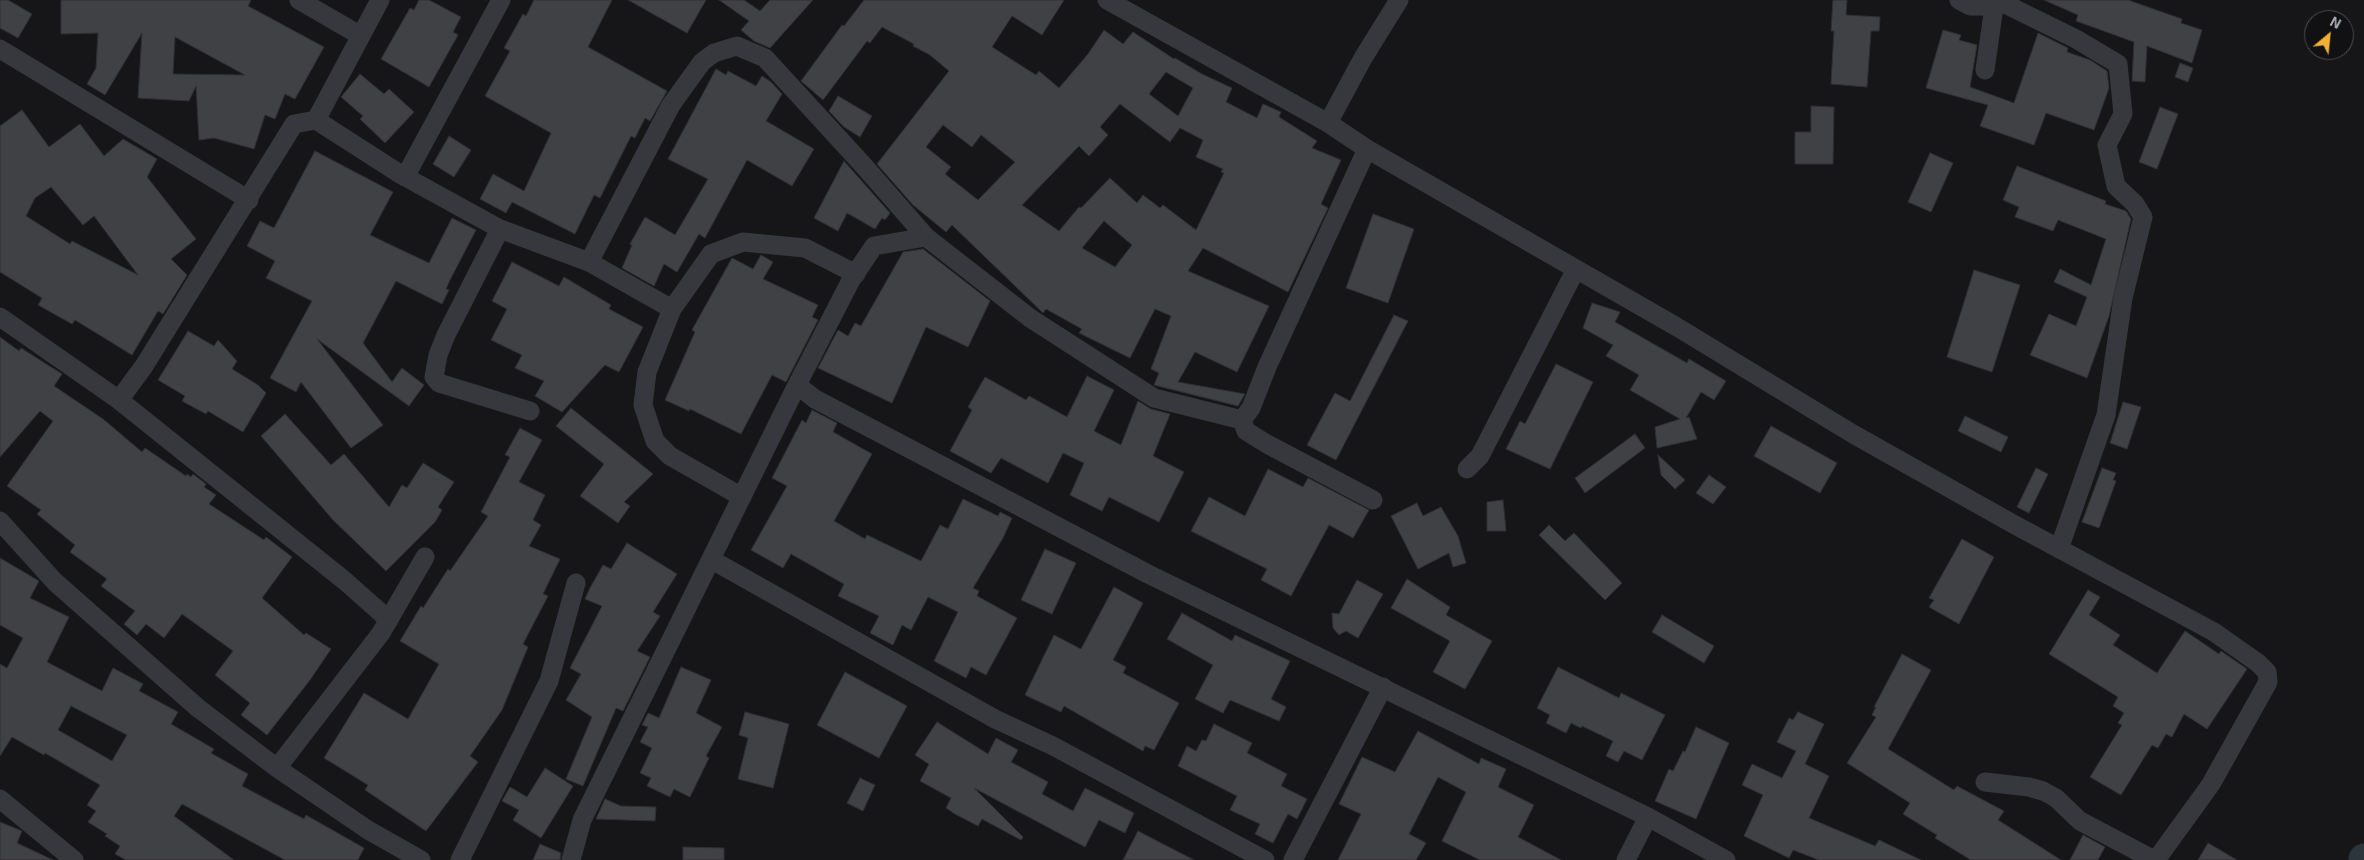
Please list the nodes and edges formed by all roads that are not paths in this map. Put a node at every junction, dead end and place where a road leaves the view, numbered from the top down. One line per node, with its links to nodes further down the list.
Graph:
1 (299, 0): 8 (street)
2 (380, 0): 8 (street)
3 (501, 0): 14 (street)
4 (1107, 0): 12 (street)
5 (1399, 0): 12 (street)
6 (1959, 0): 7 (street)
7 (1996, 0): 10 (street); 31 (street)
8 (361, 36): 11 (street)
9 (0, 49): 15 (street)
10 (1985, 70)
11 (316, 120): 14 (street); 15 (street)
12 (1328, 123): 13 (street)
13 (1367, 149): 19 (street); 26 (street)
14 (405, 177): 16 (street)
15 (249, 200): 24 (street)
16 (500, 229): 18 (street); 25 (street)
17 (926, 237): 18 (street); 20 (street); 26 (street)
18 (589, 262): 21 (street)
19 (1576, 269): 27 (street); 31 (street)
20 (856, 274): 21 (street); 23 (street)
21 (672, 309): 28 (street)
22 (0, 317): 24 (street)
23 (798, 385): 28 (street); 36 (street)
24 (119, 400): 35 (street)
25 (530, 412)
26 (1242, 420): 29 (street)
27 (1467, 469)
28 (742, 497): 33 (street)
29 (1373, 500)
30 (0, 521): 37 (street)
31 (2060, 549): 49 (street)
32 (425, 557): 35 (street)
33 (712, 560): 44 (street); 45 (street)
34 (576, 583): 43 (street)
35 (389, 620): 37 (street)
36 (1383, 687): 40 (street); 46 (street)
37 (278, 768): 42 (street)
38 (1985, 782): 49 (street)
39 (0, 799): 41 (street)
40 (1648, 817): 47 (street); 48 (street)
41 (74, 860)
42 (421, 860)
43 (460, 860)
44 (571, 860)
45 (1265, 860)
46 (1293, 860)
47 (1626, 860)
48 (1726, 860)
49 (2155, 860)

